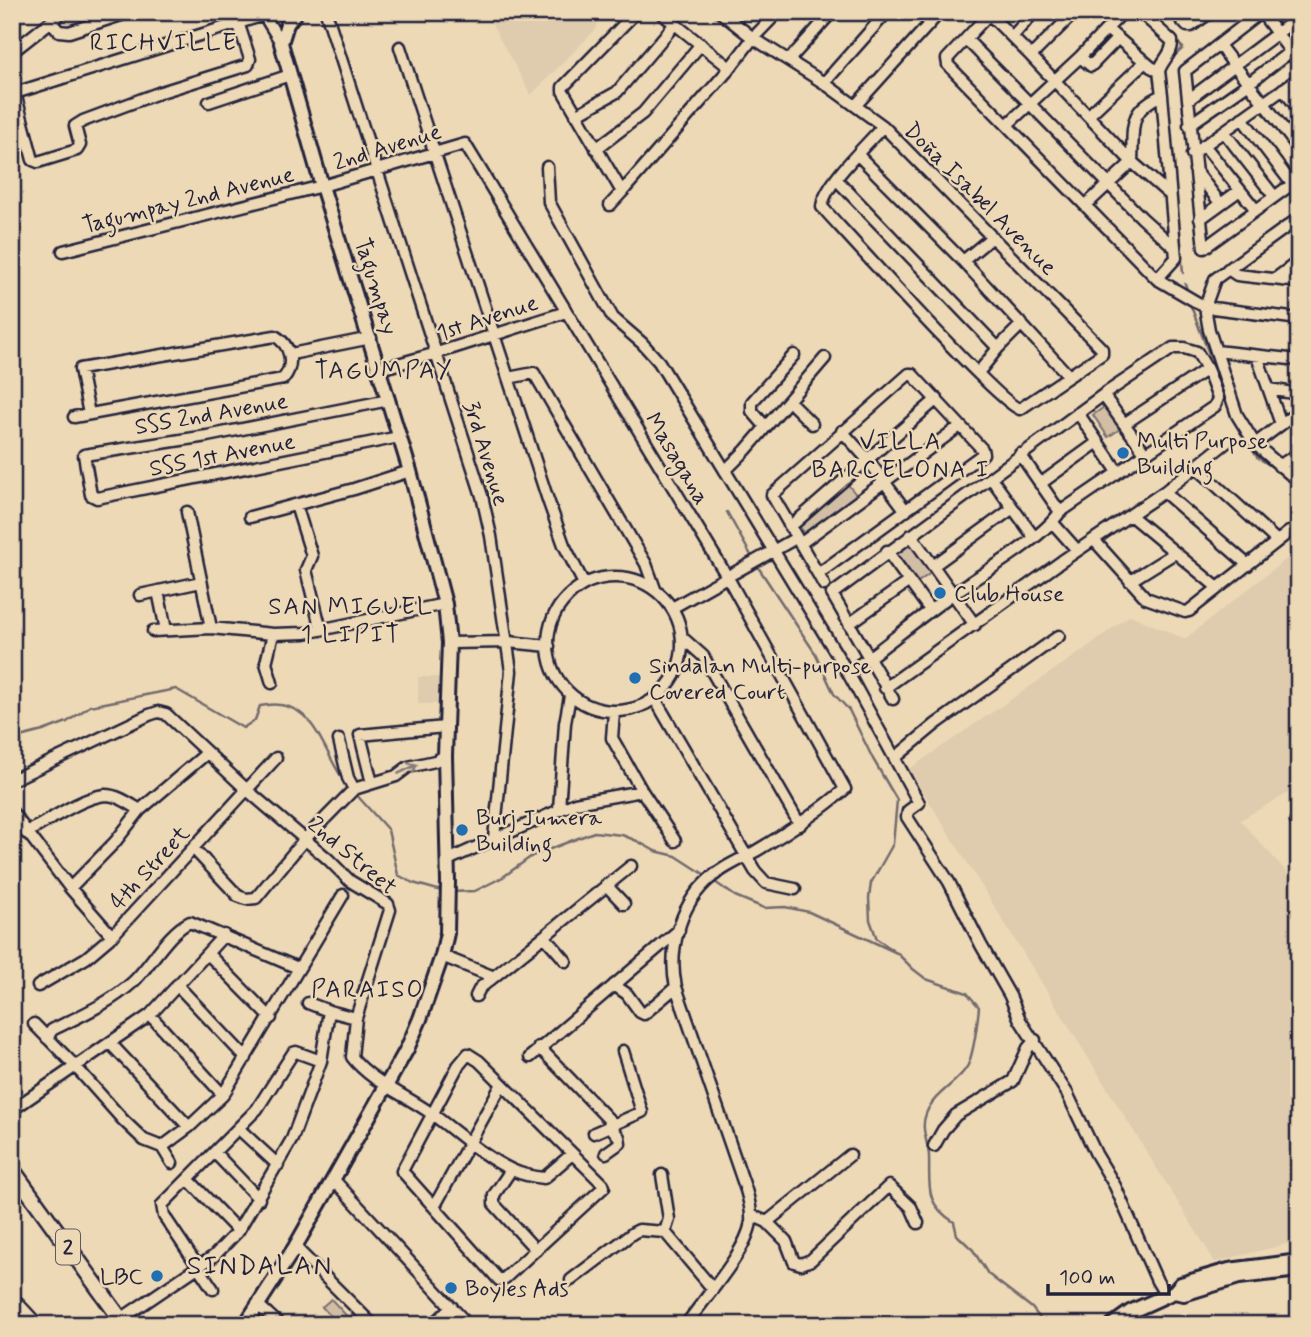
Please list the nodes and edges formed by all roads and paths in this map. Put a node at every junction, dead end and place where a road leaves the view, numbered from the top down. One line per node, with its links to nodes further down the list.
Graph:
1 (63, 12): 23 (street)
2 (130, 12): 23 (street)
3 (229, 12): 24 (street)
4 (296, 12): 32 (main road)
5 (326, 12): 78 (street, 3rd Avenue)
6 (636, 12): 61 (street)
7 (660, 12): 25 (street)
8 (720, 12): 29 (street, Doña Isabel Avenue)
9 (778, 12): 29 (street)
10 (832, 12): 40 (street)
11 (887, 12): 50 (street)
12 (940, 12): 59 (street)
13 (1034, 12): 28 (street)
14 (1074, 12): 38 (street)
15 (1123, 12): 26 (street)
16 (1140, 12): 45 (street)
17 (1174, 12): 18 (street)
18 (1211, 12)
19 (1261, 12): 27 (street); 34 (street)
20 (263, 13): 24 (street); 32 (street)
21 (990, 13): 28 (street); 31 (street)
22 (1299, 17): 27 (street)
23 (51, 22): 37 (street)
24 (238, 22): 53 (street); 53 (street)
25 (674, 25): 33 (street); 61 (street)
26 (1107, 29): 30 (street); 39 (street)
27 (1276, 33): 36 (street); 43 (street)
28 (1012, 37): 38 (street)
29 (753, 38): 40 (street, Doña Isabel Avenue); 44 (street)
30 (1118, 38): 39 (street); 41 (street)
31 (966, 39): 58 (street); 64 (street)
32 (281, 43): 46 (main road, Tagumpay)
33 (701, 44): 44 (street); 70 (street)
34 (1219, 45): 43 (street); 55 (street)
35 (400, 47): 72 (street)
36 (1294, 48): 42 (street); 51 (street)
37 (12, 52)
38 (1031, 56): 48 (street)
39 (1080, 57): 48 (street)
40 (789, 60): 50 (street, Doña Isabel Avenue)
41 (1145, 62): 45 (street); 62 (street)
42 (1299, 63)
43 (1234, 65): 51 (street); 55 (street)
44 (730, 68): 84 (street)
45 (1159, 71): 54 (street)
46 (290, 75): 56 (street); 82 (main road, Tagumpay)
47 (1299, 78): 52 (street)
48 (1055, 80): 58 (street); 62 (street)
49 (12, 82): 53 (street)
50 (824, 83): 59 (street, Doña Isabel Avenue)
51 (1249, 83): 57 (street); 65 (street)
52 (1283, 89): 57 (street); 60 (street)
53 (15, 93)
54 (1163, 95): 75 (street); 85 (street)
55 (1188, 100): 65 (street)
56 (209, 102)
57 (1264, 102): 63 (street); 71 (street)
58 (1031, 103): 64 (street); 81 (street)
59 (856, 105): 66 (street, Doña Isabel Avenue)
60 (1299, 110)
61 (576, 115): 70 (street)
62 (1089, 116): 75 (street)
63 (1242, 118): 67 (street); 80 (street)
64 (1008, 124): 89 (street)
65 (1189, 125): 73 (street)
66 (883, 126): 74 (street); 93 (street, Doña Isabel Avenue)
67 (1224, 132): 69 (street); 86 (street)
68 (464, 144): 72 (street, 2nd Avenue); 103 (street, Masagana)
69 (1204, 145): 73 (street); 83 (street)
70 (596, 149): 84 (street)
71 (1299, 149)
72 (435, 151): 78 (street, 2nd Avenue); 106 (street)
73 (1192, 154): 77 (street)
74 (858, 155): 79 (street); 96 (street)
75 (1132, 162): 81 (street); 85 (street)
76 (547, 167): 149 (street)
77 (1195, 169): 87 (street); 91 (street)
78 (377, 170): 82 (street, 2nd Avenue); 111 (street, 3rd Avenue)
79 (837, 180): 108 (street); 118 (street)
80 (1295, 181): 86 (street)
81 (1110, 184): 89 (street); 94 (street)
82 (322, 186): 95 (street, Tagumpay 2nd Avenue); 107 (main road, Tagumpay)
83 (1240, 190): 87 (street); 90 (street)
84 (622, 192): 88 (street)
85 (1169, 194): 94 (street)
86 (1274, 196): 90 (street)
87 (1220, 203): 91 (street)
88 (610, 205)
89 (1086, 205): 99 (street)
90 (1256, 210): 91 (street)
91 (1200, 219)
92 (1298, 219): 98 (street)
93 (992, 237): 96 (street); 119 (street, Doña Isabel Avenue)
94 (1174, 247): 99 (street)
95 (63, 251)
96 (963, 261): 105 (street)
97 (1299, 261): 100 (street)
98 (1228, 269): 100 (street); 102 (street)
99 (1157, 279): 102 (street)
100 (1275, 279): 101 (street)
101 (1299, 282)
102 (1205, 307): 104 (street); 109 (street)
103 (566, 312): 106 (street, 1st Avenue); 178 (street, Masagana)
104 (1299, 319)
105 (1022, 324): 108 (street); 119 (street)
106 (493, 335): 111 (street, 1st Avenue); 120 (street)
107 (371, 338): 110 (street); 116 (main road, Tagumpay)
108 (998, 348): 118 (street)
109 (1216, 351): 113 (street); 140 (street)
110 (290, 354): 129 (street); 129 (street)
111 (437, 354): 116 (street, 1st Avenue); 201 (street, 3rd Avenue)
112 (794, 355): 134 (street)
113 (1258, 355): 115 (street); 121 (street)
114 (825, 358): 126 (street)
115 (1299, 360)
116 (380, 369): 125 (main road, Tagumpay)
117 (1207, 369): 123 (street); 132 (street); 143 (street)
118 (978, 373): 119 (street)
119 (1069, 376)
120 (508, 378): 181 (street); 185 (street)
121 (1269, 389): 122 (street); 133 (street)
122 (1299, 394)
123 (1103, 395): 128 (street); 132 (street)
124 (937, 399): 135 (street); 136 (street); 145 (street)
125 (389, 400): 137 (main road, Tagumpay); 144 (street, SSS 2nd Avenue)
126 (789, 401): 131 (street); 134 (street)
127 (1299, 411): 133 (street)
128 (1078, 413): 138 (street); 142 (street)
129 (89, 414): 130 (street)
130 (74, 417)
131 (812, 424)
132 (1124, 424): 143 (street)
133 (1281, 424): 140 (street)
134 (765, 426): 149 (street)
135 (960, 426): 153 (street); 159 (street)
136 (842, 431): 145 (street); 164 (street)
137 (399, 437): 144 (street, SSS 1st Avenue); 148 (main road, Tagumpay)
138 (1098, 442): 150 (street); 154 (street)
139 (1227, 442): 146 (street)
140 (1255, 444): 147 (street)
141 (1299, 453): 147 (street)
142 (1020, 454): 152 (street); 154 (street)
143 (1146, 454): 150 (street)
144 (83, 457)
145 (868, 460): 153 (street); 164 (street)
146 (1195, 466): 155 (street); 170 (street)
147 (1279, 466): 151 (street)
148 (410, 471): 156 (street); 189 (main road, Tagumpay)
149 (725, 471): 171 (street)
150 (1118, 472): 160 (street)
151 (1291, 475)
152 (991, 478): 157 (street); 166 (street)
153 (884, 481): 159 (street); 169 (street)
154 (1040, 484): 160 (street)
155 (1164, 492): 161 (street); 175 (street)
156 (296, 505): 162 (street); 196 (street)
157 (1013, 508): 167 (street); 176 (street)
158 (187, 512): 180 (street)
159 (906, 512): 177 (street)
160 (1060, 512): 163 (street)
161 (1130, 515): 168 (street); 174 (street)
162 (250, 517)
163 (1053, 523): 167 (street); 172 (street)
164 (790, 527): 169 (street)
165 (1289, 532): 170 (street)
166 (911, 535): 173 (street); 176 (street)
167 (1034, 537): 187 (street)
168 (1094, 540): 172 (street); 179 (street)
169 (798, 541): 171 (street); 177 (street)
170 (1277, 541): 175 (street)
171 (773, 550): 178 (street); 205 (street)
172 (1077, 550): 193 (street)
173 (887, 551): 182 (street); 192 (street)
174 (1175, 553): 179 (street); 184 (street)
175 (1248, 565): 184 (street)
176 (933, 566): 187 (street)
177 (818, 574): 183 (street)
178 (728, 578): 190 (street); 227 (street, Masagana)
179 (1130, 581): 184 (street)
180 (201, 582): 186 (street); 194 (street)
181 (583, 582): 185 (street); 203 (street)
182 (908, 582): 191 (street); 192 (street)
183 (824, 585)
184 (1219, 588)
185 (655, 590): 190 (street)
186 (158, 591): 188 (street); 195 (street)
187 (953, 594): 191 (street); 193 (street)
188 (140, 595)
189 (445, 604): 196 (street); 202 (main road, Tagumpay)
190 (673, 608): 200 (street)
191 (930, 610): 204 (street)
192 (849, 624): 204 (street)
193 (975, 625): 207 (street)
194 (211, 628): 195 (street); 198 (street)
195 (166, 630): 197 (street)
196 (321, 630): 198 (street)
197 (153, 631)
198 (273, 634): 206 (street)
199 (1059, 636): 217 (street)
200 (685, 640): 209 (street); 227 (street)
201 (508, 642): 202 (street); 203 (street); 230 (street, 3rd Avenue)
202 (449, 643): 212 (main road, Tagumpay)
203 (549, 646): 208 (street)
204 (868, 658): 205 (street); 207 (street)
205 (848, 673): 217 (street)
206 (272, 683)
207 (886, 688): 210 (street)
208 (570, 696): 211 (street); 223 (street)
209 (655, 699): 211 (street); 234 (street)
210 (893, 699)
211 (614, 712): 221 (street)
212 (445, 727): 215 (main road, Tagumpay); 219 (street)
213 (339, 740): 222 (street)
214 (207, 753): 218 (street, 2nd Street); 220 (street, 2nd Street); 224 (street)
215 (445, 756): 219 (street, one-way to 215); 235 (main road, Tagumpay)
216 (276, 758): 220 (street, 4th Street)
217 (895, 758): 263 (street)
218 (12, 780)
219 (372, 783): 222 (street)
220 (247, 790): 231 (street, 2nd Street); 233 (street, 4th Street)
221 (642, 791): 223 (street); 232 (street)
222 (351, 792): 231 (street)
223 (559, 809): 230 (street)
224 (140, 810): 229 (street); 238 (street)
225 (12, 812): 229 (street)
226 (1299, 816): 228 (street)
227 (800, 824): 234 (street)
228 (1299, 826)
229 (26, 833): 238 (street)
230 (494, 838): 235 (street)
231 (304, 840): 233 (street); 260 (street, 2nd Street)
232 (675, 841)
233 (192, 848): 244 (street, 4th Street)
234 (745, 857): 239 (street); 242 (street)
235 (448, 860): 247 (main road, Tagumpay)
236 (631, 866): 237 (street)
237 (606, 885): 241 (street); 245 (street)
238 (70, 888): 244 (street)
239 (795, 889)
240 (343, 895): 249 (street)
241 (624, 904)
242 (679, 929): 252 (street); 254 (street)
243 (224, 935): 246 (street); 249 (street); 262 (street)
244 (112, 936): 253 (street, 4th Street)
245 (545, 937): 248 (street); 250 (street)
246 (208, 954): 251 (street); 259 (street)
247 (442, 956): 250 (street); 272 (main road, Tagumpay)
248 (566, 961)
249 (298, 968): 259 (street)
250 (494, 977): 255 (street)
251 (177, 985): 258 (street); 268 (street)
252 (614, 985): 254 (street); 265 (street)
253 (38, 986)
254 (676, 987): 296 (street)
255 (477, 996)
256 (308, 1003): 257 (street)
257 (329, 1011): 260 (street); 269 (street)
258 (150, 1015): 264 (street); 273 (street)
259 (271, 1018): 268 (street)
260 (356, 1018): 272 (street, 2nd Street)
261 (34, 1024): 262 (street)
262 (47, 1038): 270 (street)
263 (1035, 1040): 281 (street); 309 (street)
264 (110, 1043): 270 (street); 277 (street)
265 (539, 1047): 267 (street); 276 (street)
266 (623, 1051): 276 (street)
267 (530, 1057)
268 (246, 1058): 273 (street)
269 (321, 1061): 278 (street); 288 (street)
270 (75, 1066): 274 (street); 282 (street)
271 (502, 1084): 275 (street); 280 (street); 285 (street)
272 (388, 1085): 275 (street); 293 (main road, Tagumpay)
273 (223, 1095): 277 (street)
274 (12, 1110)
275 (432, 1114): 280 (street); 295 (street)
276 (612, 1125): 279 (street); 284 (street)
277 (189, 1127): 282 (street)
278 (239, 1129): 283 (street); 288 (street)
279 (594, 1133)
280 (470, 1144): 290 (street); 295 (street)
281 (934, 1146)
282 (162, 1147): 287 (street)
283 (215, 1153): 292 (street); 294 (street)
284 (606, 1153)
285 (572, 1154): 290 (street); 302 (street)
286 (850, 1155): 297 (street)
287 (172, 1163)
288 (278, 1165): 294 (street)
289 (12, 1169): 313 (highway, 2)
290 (510, 1170): 302 (street)
291 (662, 1175): 300 (street)
292 (188, 1179): 299 (street); 304 (street)
293 (334, 1180): 301 (main road, Tagumpay); 312 (street)
294 (259, 1199): 299 (street)
295 (434, 1207): 302 (street)
296 (751, 1215): 297 (street); 307 (street)
297 (767, 1222): 298 (street)
298 (918, 1223)
299 (238, 1231): 304 (street)
300 (665, 1232): 306 (street); 307 (street)
301 (295, 1247): 311 (main road, Tagumpay); 317 (street)
302 (536, 1250)
303 (1299, 1261): 309 (main road)
304 (197, 1268): 308 (street); 313 (street)
305 (1299, 1270): 309 (main road)
306 (571, 1280)
307 (712, 1288): 320 (street)
308 (213, 1289)
309 (1170, 1294): 321 (main road)
310 (12, 1297): 314 (street)
311 (258, 1305): 315 (main road, Tagumpay); 316 (street)
312 (452, 1307): 318 (street); 319 (street)
313 (123, 1322)
314 (38, 1325)
315 (245, 1325)
316 (280, 1325)
317 (373, 1325)
318 (433, 1325)
319 (468, 1325)
320 (686, 1325)
321 (1112, 1325)

